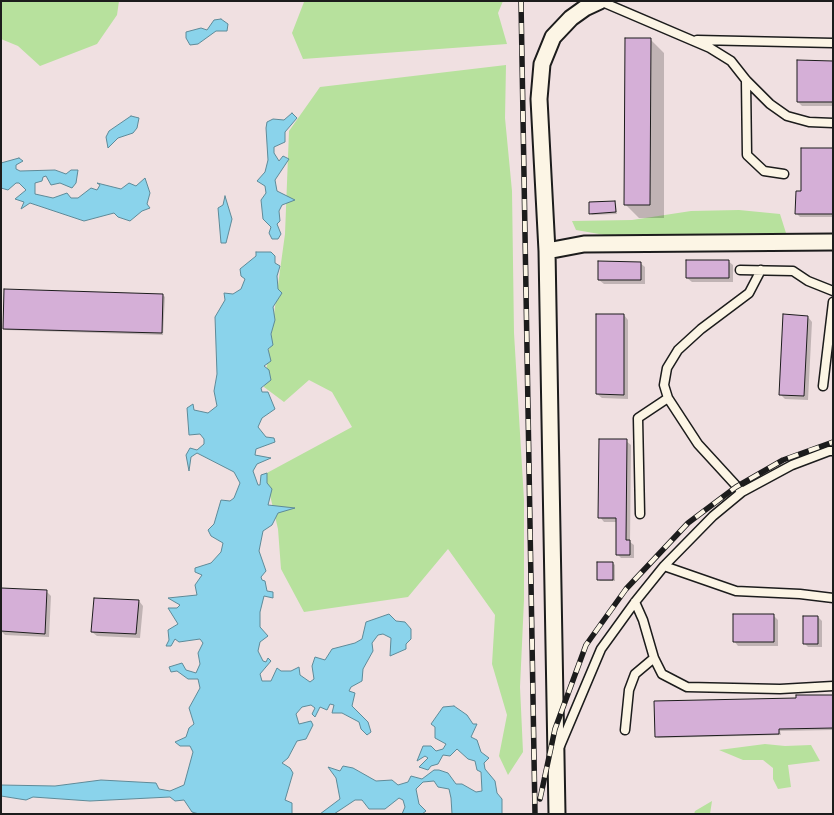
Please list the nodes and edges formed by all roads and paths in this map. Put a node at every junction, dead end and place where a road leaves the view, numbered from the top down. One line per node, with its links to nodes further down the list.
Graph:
1 (600, 1): 2 (lane); 8 (street)
2 (692, 40): 3 (lane); 4 (lane)
3 (833, 44)
4 (746, 80): 5 (lane); 6 (lane)
5 (833, 123)
6 (784, 174)
7 (833, 242): 8 (street)
8 (547, 251): 25 (street)
9 (740, 270): 10 (lane)
10 (761, 270): 11 (lane); 15 (lane)
11 (833, 291)
12 (833, 302): 13 (lane)
13 (830, 340): 14 (lane)
14 (823, 386)
15 (668, 398): 17 (lane); 18 (lane)
16 (833, 451): 17 (lane)
17 (742, 492): 19 (lane)
18 (640, 514)
19 (664, 566): 20 (lane); 21 (lane)
20 (833, 598)
21 (635, 602): 22 (lane); 25 (lane)
22 (654, 658): 23 (lane); 24 (lane)
23 (833, 686)
24 (626, 730)
25 (556, 757): 26 (street)
26 (557, 814)

